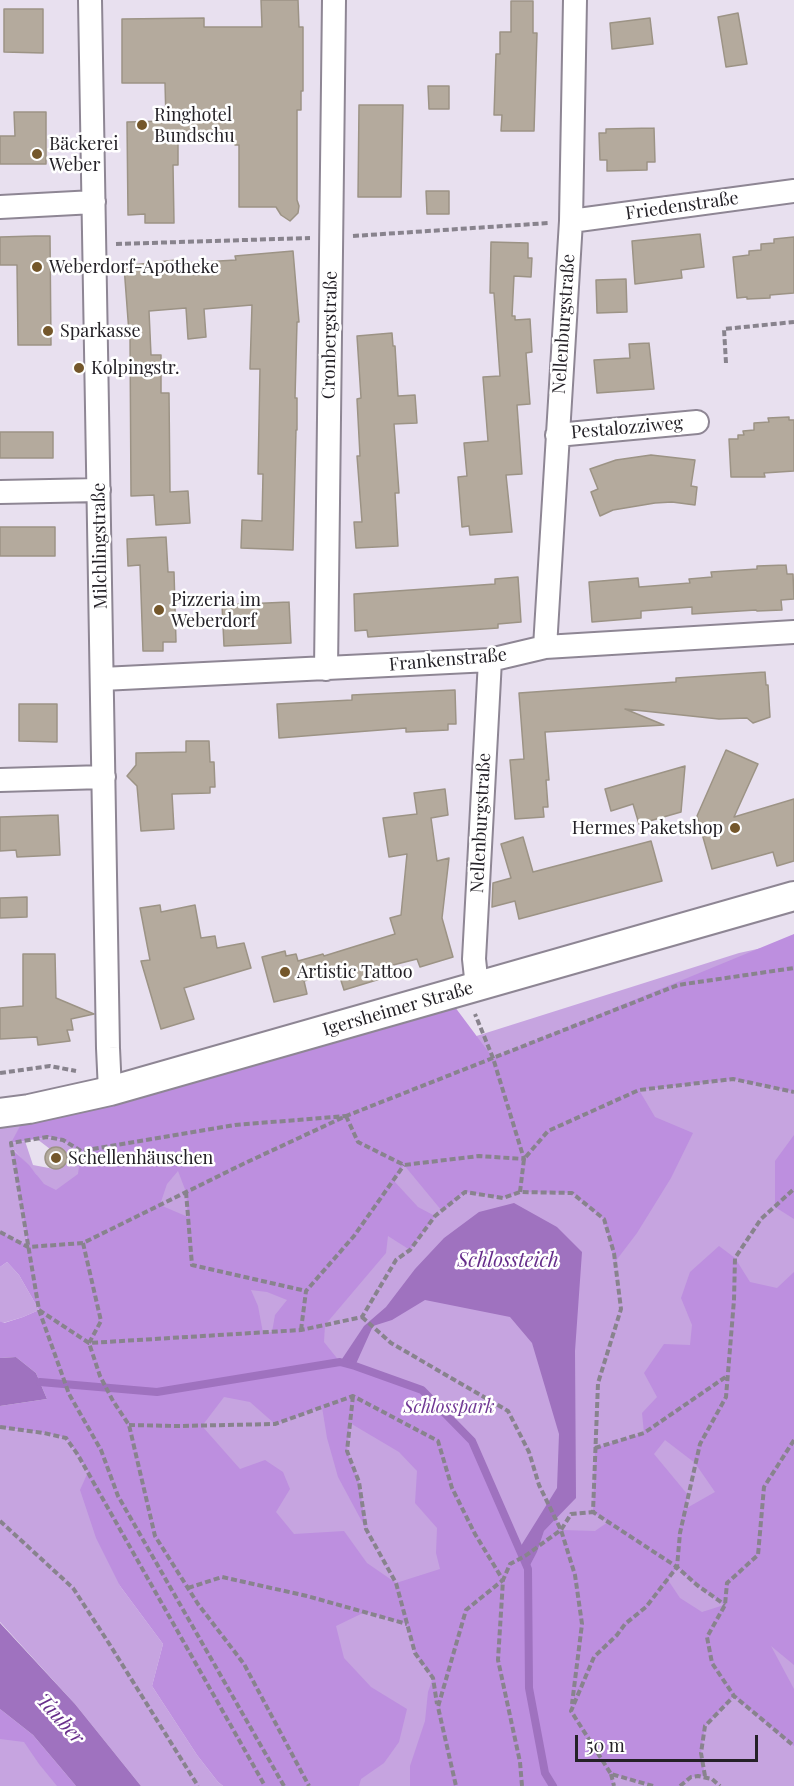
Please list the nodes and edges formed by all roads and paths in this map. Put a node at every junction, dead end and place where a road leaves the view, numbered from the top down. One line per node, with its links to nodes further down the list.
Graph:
1 (90, 0): 5 (street, Milchlingstraße)
2 (334, 0): 17 (street, Cronbergstraße)
3 (575, 0): 7 (street, Nellenburgstraße)
4 (794, 192): 7 (street, Friedenstraße)
5 (93, 202): 6 (street); 12 (street, Milchlingstraße)
6 (0, 207)
7 (571, 221): 11 (street, Nellenburgstraße)
8 (794, 322): 9 (path)
9 (726, 363)
10 (697, 422): 11 (street, Pestalozziweg)
11 (557, 435): 15 (street, Nellenburgstraße)
12 (99, 490): 13 (street); 18 (street, Milchlingstraße)
13 (0, 492)
14 (794, 632): 15 (street, Frankenstraße)
15 (545, 647): 16 (street, Frankenstraße)
16 (490, 660): 17 (street, Frankenstraße); 23 (street, Nellenburgstraße)
17 (326, 669): 18 (street, Frankenstraße)
18 (102, 680): 19 (street, Milchlingstraße)
19 (104, 777): 20 (street); 27 (street, Milchlingstraße)
20 (0, 780)
21 (794, 896): 23 (street, Igersheimer Straße)
22 (794, 968): 24 (path)
23 (477, 987): 27 (street, Igersheimer Straße)
24 (493, 1058): 30 (path); 31 (path)
25 (80, 1071): 26 (path)
26 (0, 1073)
27 (110, 1091): 29 (street, Igersheimer Straße)
28 (794, 1092): 31 (path)
29 (0, 1113)
30 (346, 1116): 32 (path); 34 (path); 39 (path)
31 (524, 1159): 32 (path); 35 (path)
32 (404, 1165): 40 (path)
33 (793, 1190): 36 (path); 45 (path)
34 (186, 1192): 38 (path); 40 (path)
35 (520, 1192): 42 (path); 50 (path)
36 (794, 1197)
37 (0, 1232): 39 (path)
38 (83, 1243): 39 (path); 44 (path)
39 (28, 1247): 41 (path)
40 (306, 1292): 43 (path)
41 (39, 1310): 44 (path); 67 (path)
42 (363, 1319): 43 (path); 53 (path)
43 (301, 1330): 44 (path)
44 (89, 1343): 47 (path)
45 (728, 1376): 50 (path); 54 (path)
46 (353, 1396): 47 (path); 55 (path); 58 (path)
47 (129, 1425): 56 (path)
48 (0, 1427): 66 (path)
49 (794, 1440): 57 (path)
50 (595, 1448): 51 (path)
51 (593, 1512): 53 (path); 54 (path)
52 (0, 1521): 65 (path)
53 (561, 1530): 55 (path); 61 (path)
54 (677, 1567): 57 (path); 61 (path)
55 (503, 1580): 60 (path); 70 (path)
56 (188, 1588): 58 (path); 68 (path)
57 (725, 1605): 59 (path)
58 (407, 1624): 60 (path)
59 (734, 1696): 62 (path); 64 (path)
60 (438, 1707): 69 (path)
61 (572, 1711): 63 (path)
62 (794, 1746)
63 (611, 1774): 71 (path); 72 (path)
64 (705, 1776): 73 (path); 74 (path)
65 (198, 1786)
66 (265, 1786)
67 (284, 1786)
68 (309, 1786)
69 (456, 1786)
70 (522, 1786)
71 (614, 1786)
72 (653, 1786)
73 (680, 1786)
74 (720, 1786)

